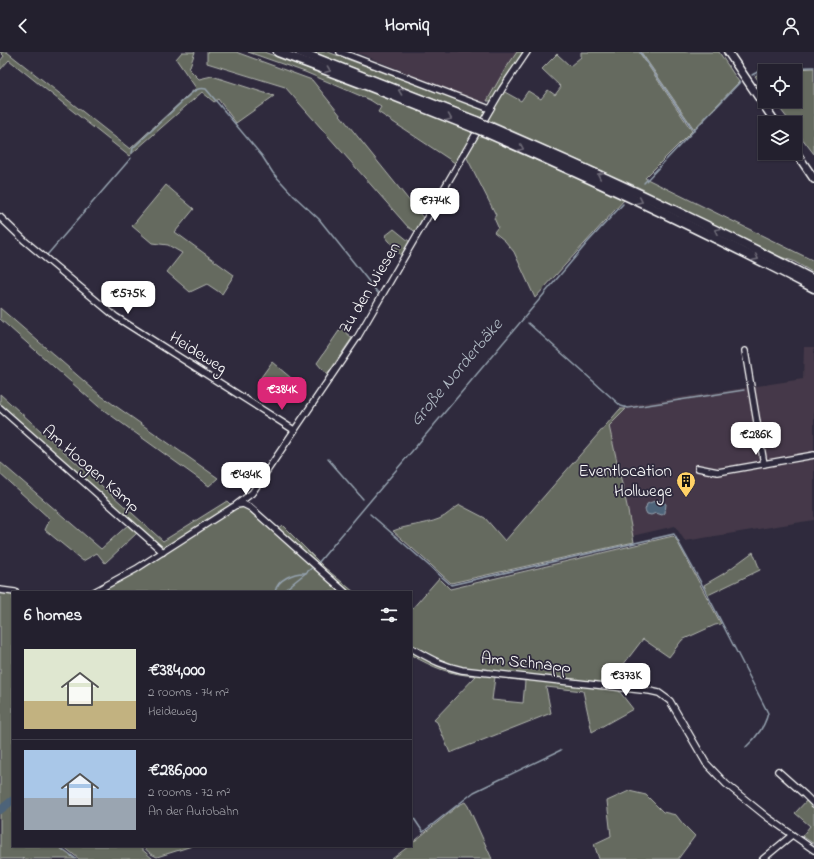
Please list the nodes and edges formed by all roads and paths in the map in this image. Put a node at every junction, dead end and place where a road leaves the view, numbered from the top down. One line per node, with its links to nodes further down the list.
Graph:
1 (278, 52): 8 (highway, one-way to 8)
2 (300, 52): 8 (highway, one-way to 2)
3 (340, 52): 6 (street)
4 (527, 52): 6 (street, Zu den Wiesen)
5 (728, 52): 7 (main road)
6 (490, 109): 17 (street, Zu den Wiesen)
7 (771, 116)
8 (474, 124): 9 (highway, bridge)
9 (487, 130): 13 (highway, one-way to 9); 14 (highway, one-way to 14)
10 (801, 160): 11 (main road)
11 (814, 179)
12 (0, 217): 17 (street, Heideweg)
13 (814, 280)
14 (814, 288)
15 (745, 351): 19 (street)
16 (0, 408): 24 (street, Am Hoogen Kamp)
17 (294, 430): 21 (street, Zu den Wiesen)
18 (814, 455): 19 (street)
19 (764, 464): 20 (street)
20 (698, 468)
21 (252, 492): 22 (street); 23 (street)
22 (236, 505): 23 (street); 24 (street)
23 (251, 508): 27 (street)
24 (163, 552): 26 (street)
25 (0, 590): 28 (street)
26 (96, 591)
27 (344, 591)
28 (12, 592)
29 (412, 649): 32 (street, Am Schnapp)
30 (778, 771): 31 (street)
31 (814, 804)
32 (792, 835): 33 (street, Am Schnapp); 34 (street)
33 (814, 850)
34 (763, 859)

